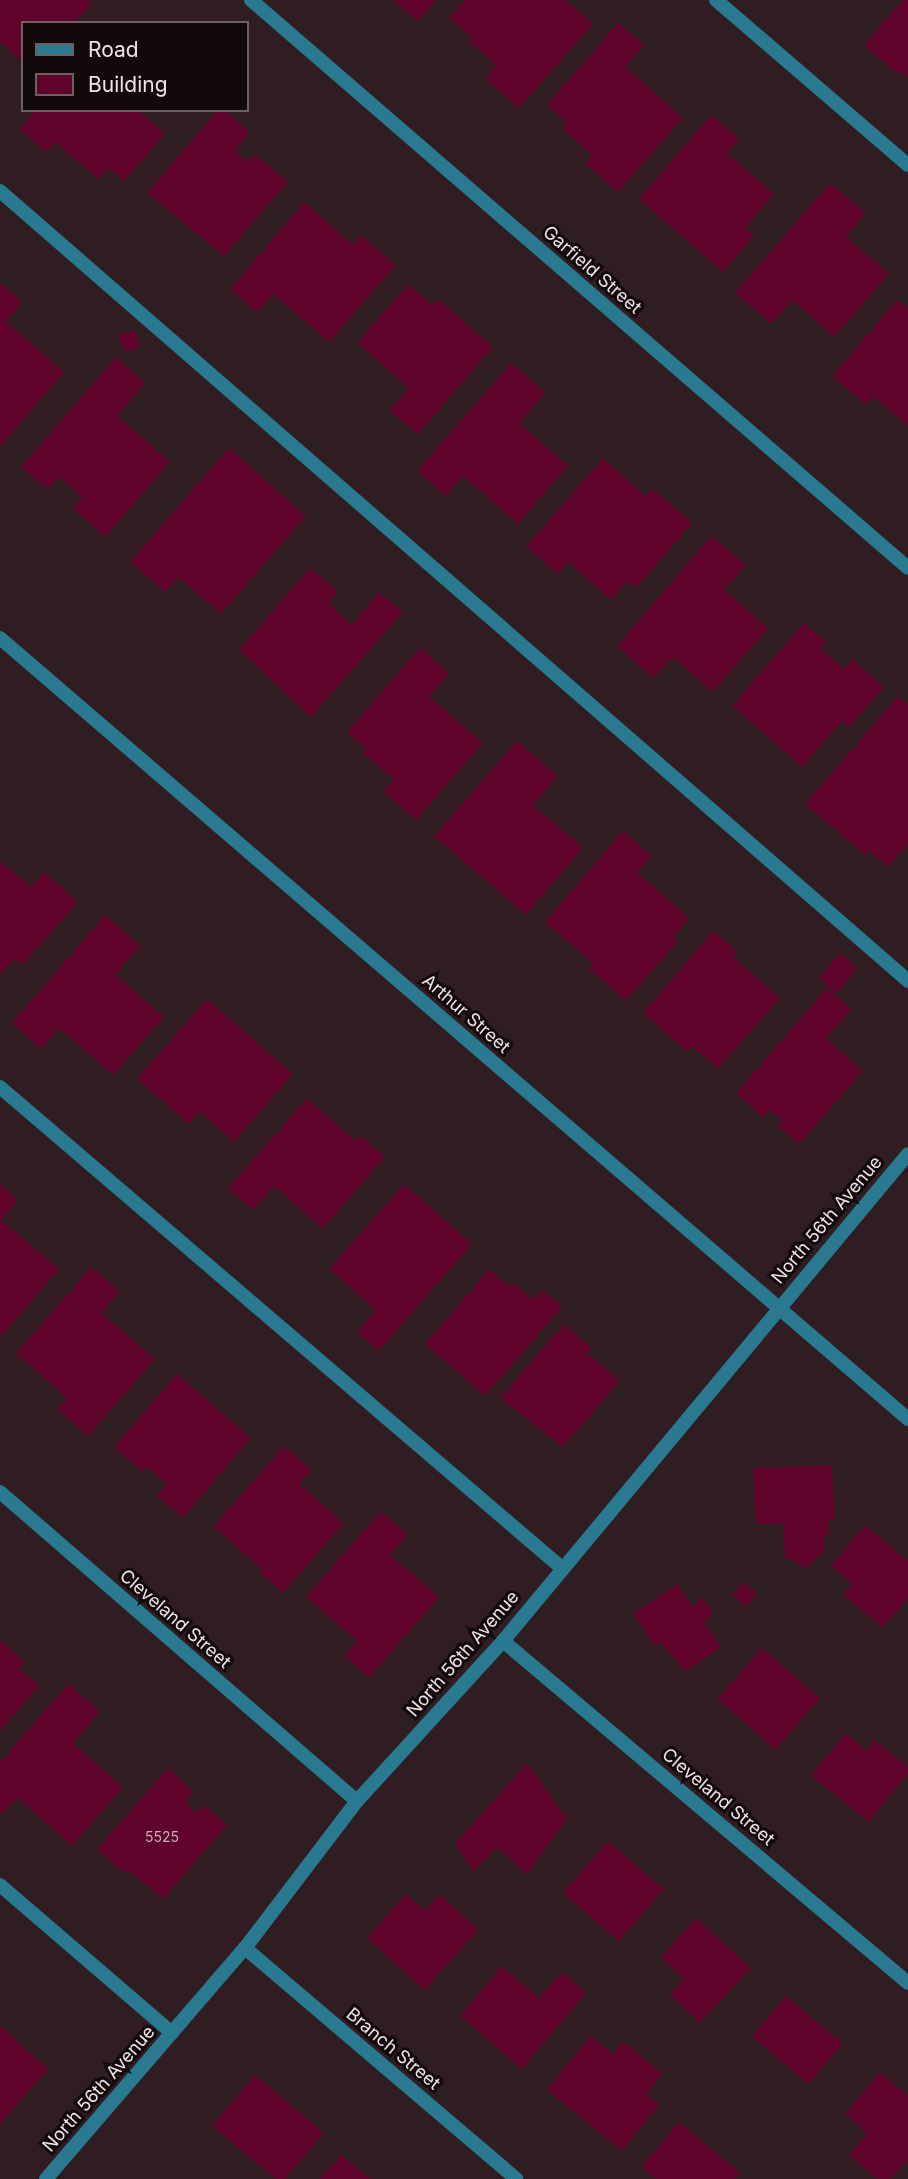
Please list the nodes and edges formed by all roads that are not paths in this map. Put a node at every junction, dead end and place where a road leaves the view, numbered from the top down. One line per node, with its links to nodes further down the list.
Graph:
1 (251, 0): 5 (street, Garfield Street)
2 (716, 0): 3 (street)
3 (908, 165)
4 (0, 191): 7 (street)
5 (908, 568)
6 (0, 638): 10 (street, Arthur Street)
7 (908, 981)
8 (0, 1087): 13 (street)
9 (908, 1154): 10 (street, North 56th Avenue)
10 (779, 1308): 11 (street, Arthur Street); 13 (street, North 56th Avenue)
11 (908, 1419)
12 (0, 1492): 15 (street, Cleveland Street)
13 (563, 1569): 14 (street, North 56th Avenue)
14 (503, 1640): 15 (street, North 56th Avenue); 18 (street, Cleveland Street)
15 (358, 1801): 17 (street, North 56th Avenue)
16 (0, 1885): 19 (street)
17 (245, 1948): 19 (street, North 56th Avenue); 21 (street, Branch Street)
18 (908, 1983)
19 (172, 2033): 20 (street, North 56th Avenue)
20 (46, 2179)
21 (516, 2179)

